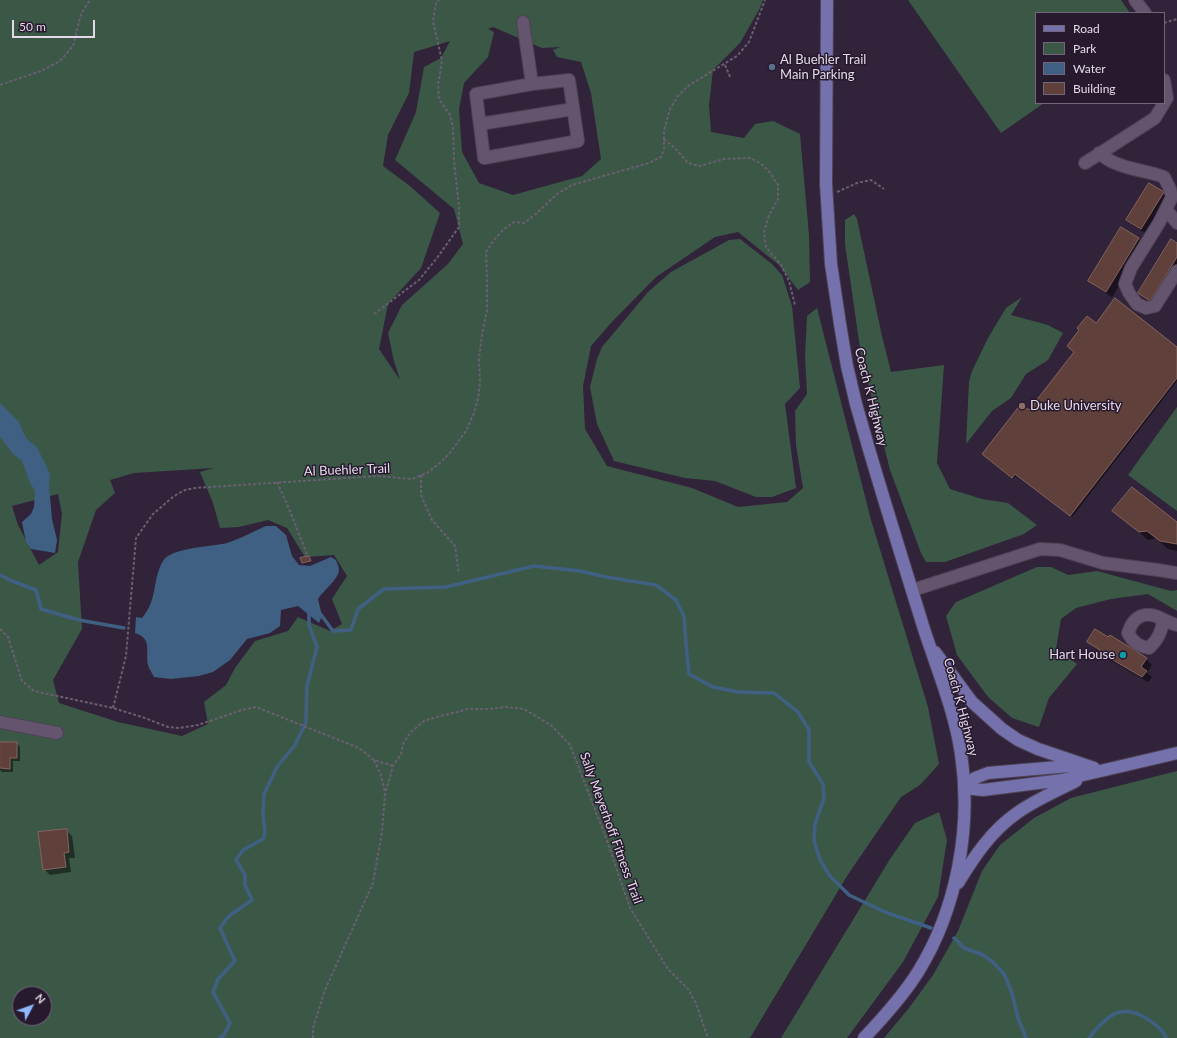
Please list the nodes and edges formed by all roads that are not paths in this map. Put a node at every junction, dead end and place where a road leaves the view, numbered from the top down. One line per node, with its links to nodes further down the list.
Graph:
1 (827, 0): 17 (main road, Coach K Highway)
2 (1135, 0): 3 (lane)
3 (1144, 12)
4 (523, 22): 5 (lane)
5 (532, 84): 9 (lane); 10 (lane)
6 (1165, 86): 7 (lane)
7 (1165, 101)
8 (1163, 104): 11 (lane)
9 (573, 109): 10 (lane); 10 (lane)
10 (480, 124)
11 (1099, 153): 12 (lane); 13 (lane)
12 (1085, 163)
13 (1166, 209): 14 (lane); 15 (lane)
14 (1177, 223)
15 (1177, 271)
16 (1177, 573): 17 (lane)
17 (913, 590): 20 (main road, Coach K Highway)
18 (1163, 620): 19 (lane)
19 (1177, 625)
20 (929, 643): 24 (main road); 25 (main road, Coach K Highway)
21 (0, 722): 22 (lane)
22 (57, 733)
23 (1177, 753): 24 (main road)
24 (1092, 770): 25 (main road); 26 (main road)
25 (964, 788): 26 (main road, Coach K Highway)
26 (953, 890): 27 (main road)
27 (864, 1038)

